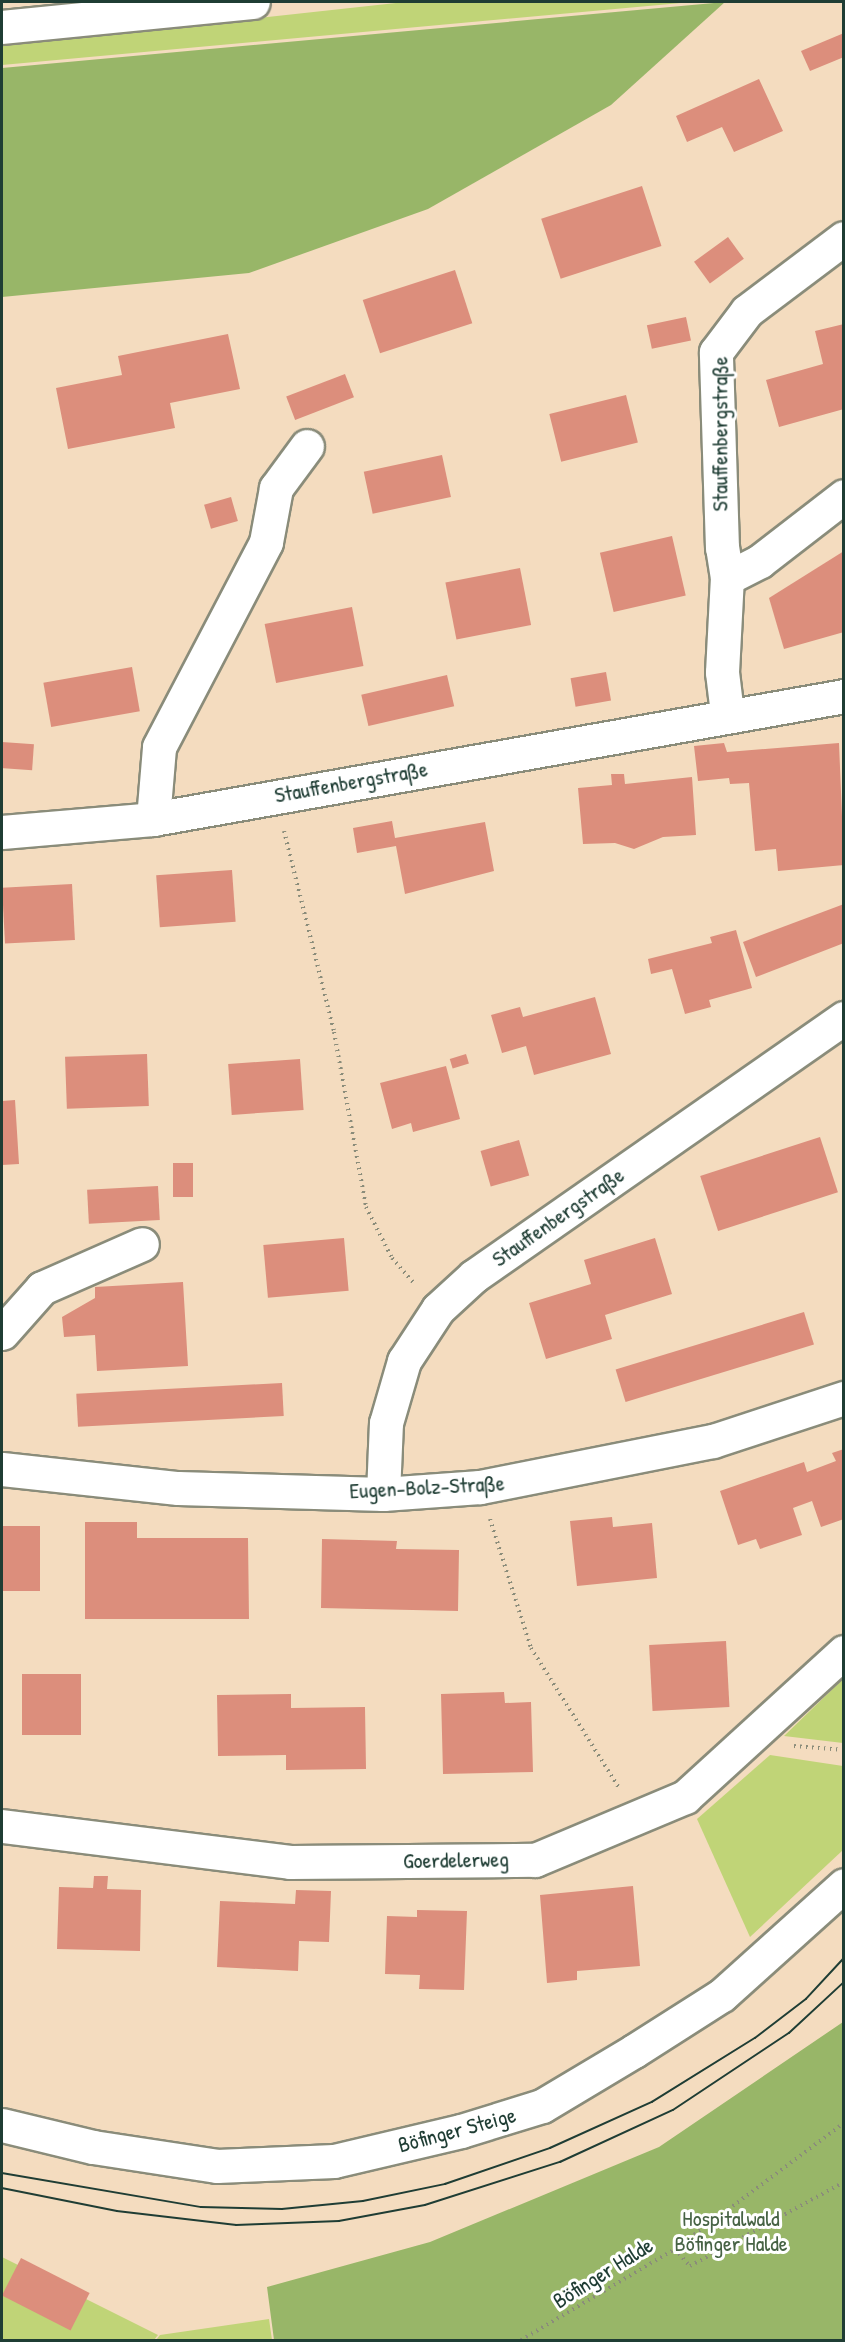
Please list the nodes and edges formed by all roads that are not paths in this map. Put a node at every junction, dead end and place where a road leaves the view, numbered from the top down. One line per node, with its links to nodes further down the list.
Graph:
1 (253, 2): 2 (street)
2 (2, 27)
3 (843, 238): 6 (street, Stauffenbergstraße)
4 (307, 446): 9 (street)
5 (843, 496): 6 (street)
6 (728, 578): 8 (street, Stauffenbergstraße)
7 (843, 696): 8 (street, Stauffenbergstraße)
8 (727, 713): 9 (street, Stauffenbergstraße)
9 (153, 819): 10 (street, Stauffenbergstraße)
10 (2, 832)
11 (843, 1018): 16 (street, Stauffenbergstraße)
12 (142, 1244): 13 (street)
13 (2, 1333)
14 (843, 1398): 16 (street, Eugen-Bolz-Straße)
15 (2, 1469): 16 (street, Eugen-Bolz-Straße)
16 (383, 1494)
17 (843, 1652): 18 (street, Goerdelerweg)
18 (2, 1826)
19 (843, 1885): 20 (street, Böfinger Steige)
20 (2, 2125)

